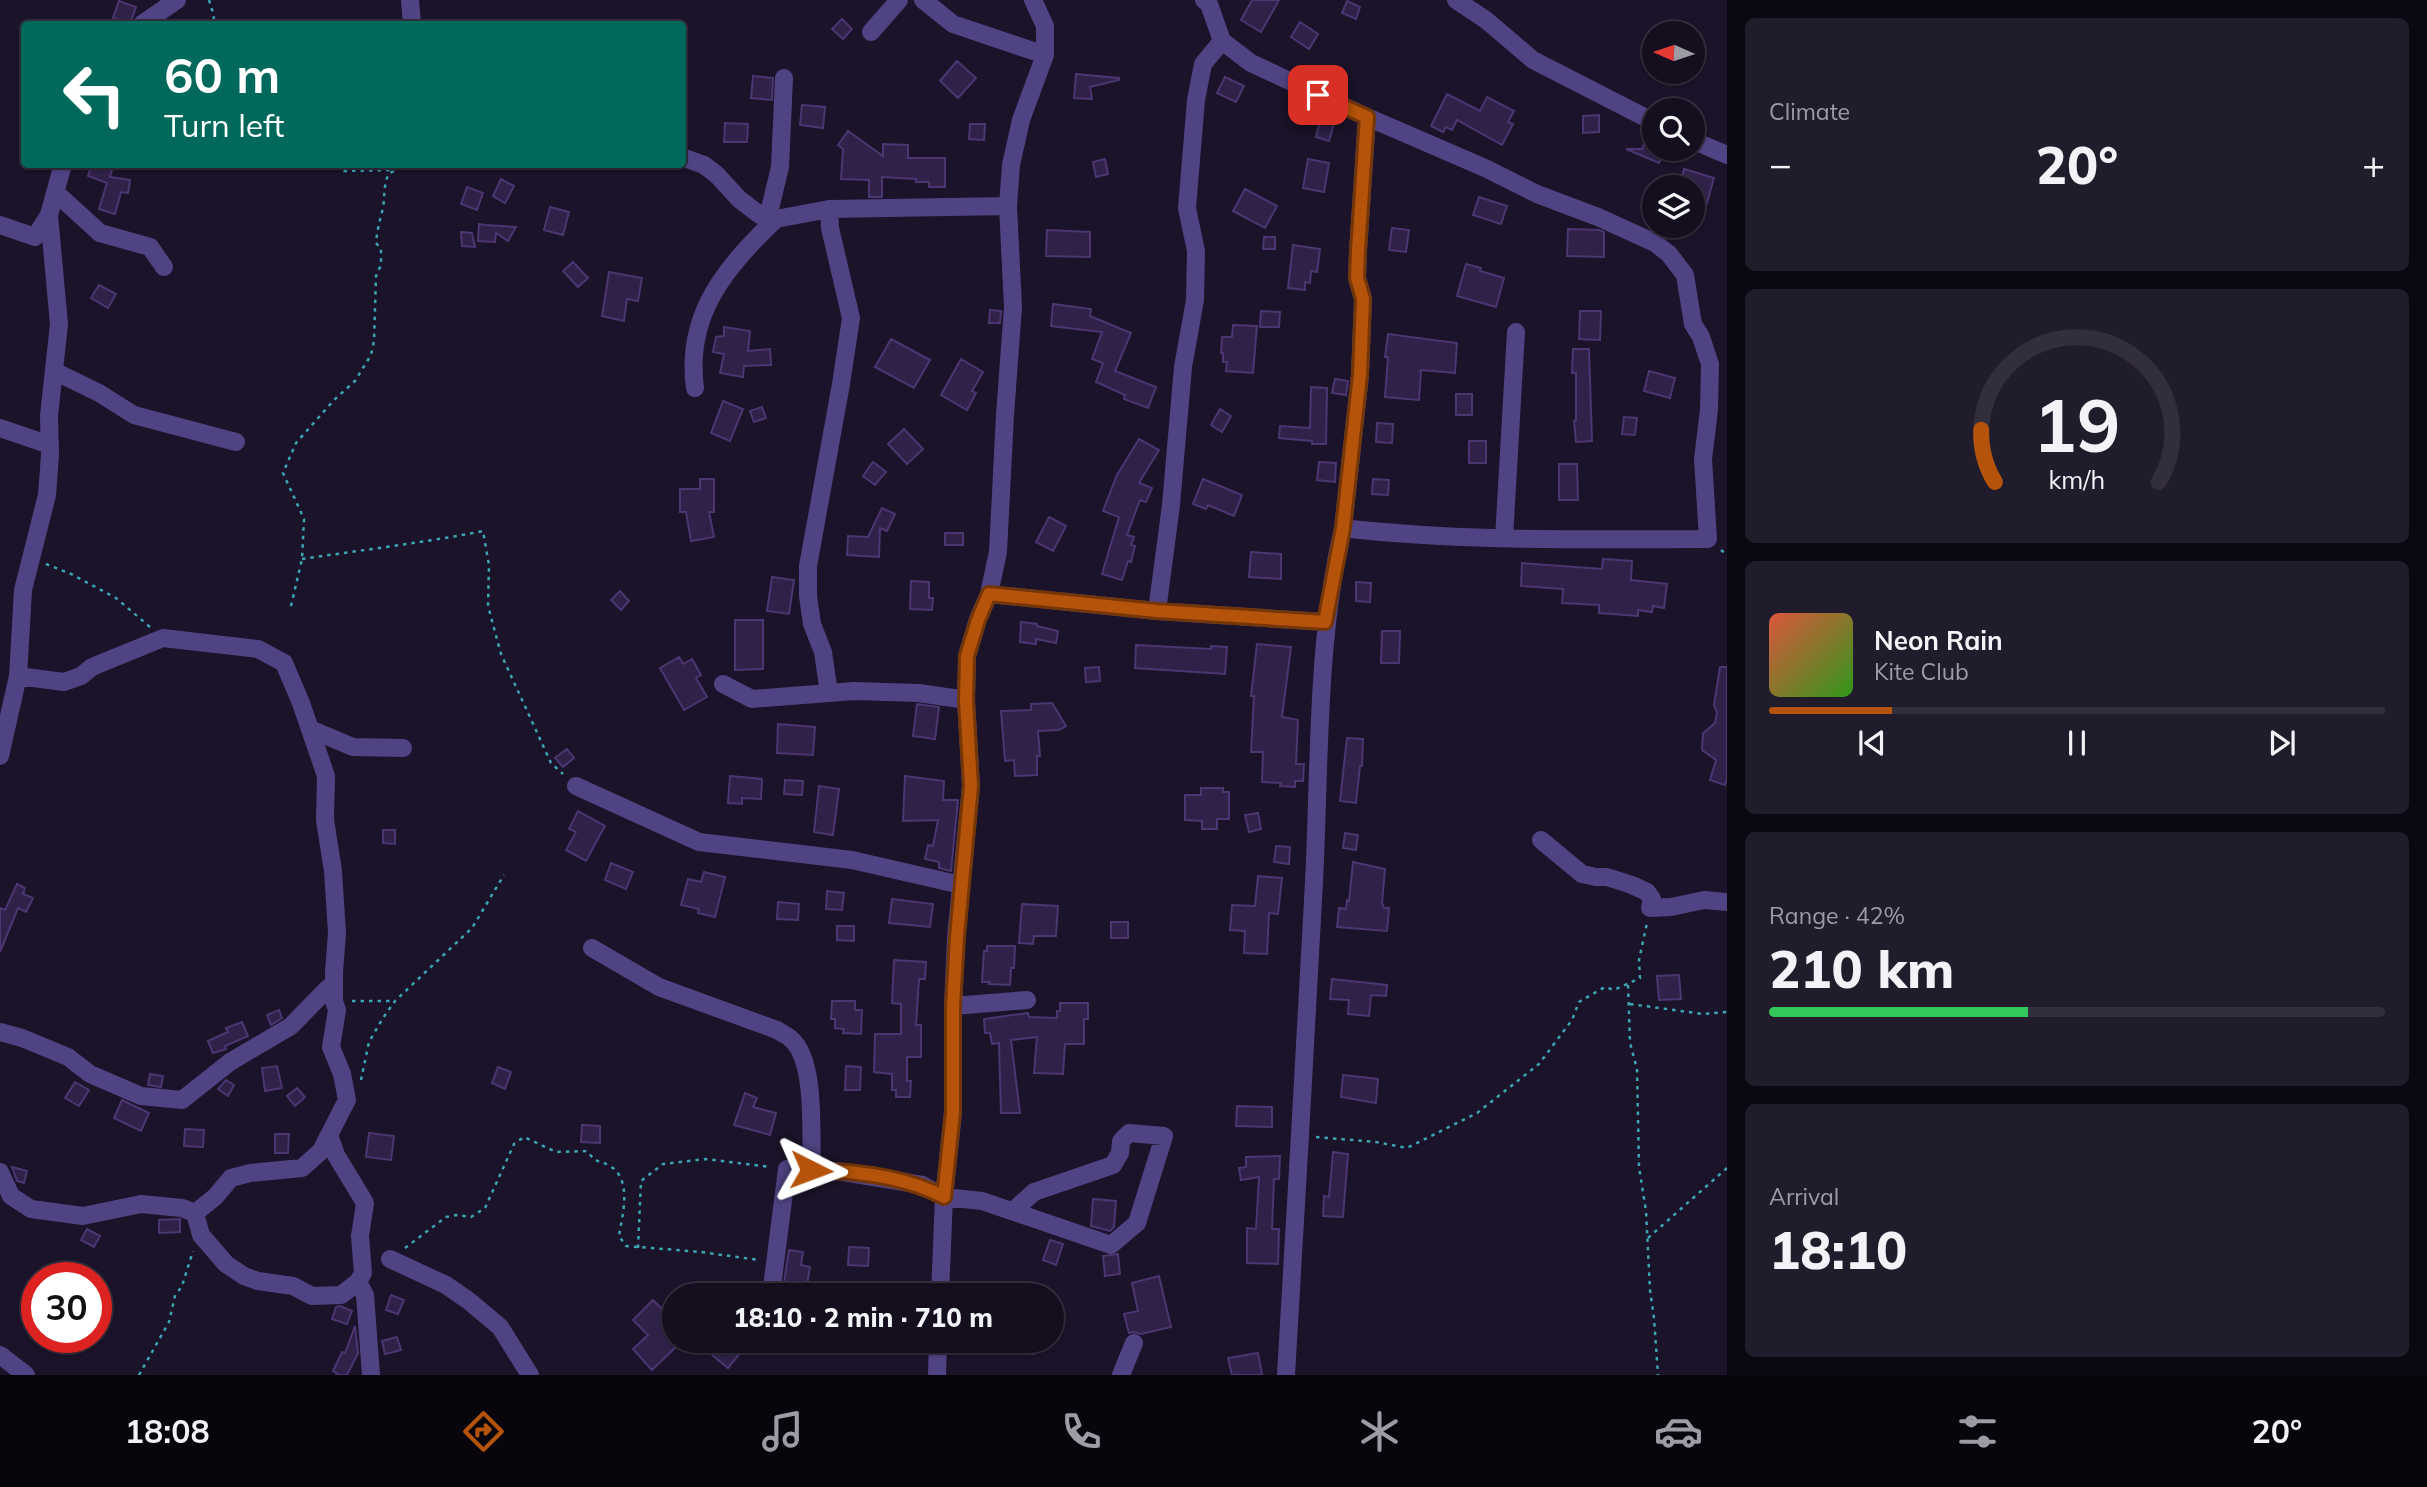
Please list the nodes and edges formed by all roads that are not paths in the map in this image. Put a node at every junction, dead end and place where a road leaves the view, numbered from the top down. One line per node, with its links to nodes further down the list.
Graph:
1 (177, 0): 8 (street)
2 (410, 0): 9 (street)
3 (899, 0): 10 (street)
4 (923, 0): 12 (street)
5 (1033, 0): 12 (street)
6 (1205, 0): 11 (street)
7 (1455, 0): 14 (street)
8 (149, 14)
9 (412, 21)
10 (871, 32)
11 (1222, 41): 15 (street); 36 (street)
12 (1045, 55): 21 (street)
13 (784, 79): 24 (street)
14 (1642, 116)
15 (1367, 117): 33 (street); 34 (street)
16 (1705, 146): 17 (street)
17 (1727, 156)
18 (686, 158): 24 (street)
19 (62, 168): 20 (street)
20 (55, 192): 23 (street); 26 (street)
21 (1008, 206): 22 (street); 35 (street)
22 (829, 209): 24 (street); 40 (street)
23 (49, 215): 25 (street); 28 (street)
24 (772, 218): 29 (street)
25 (0, 225)
26 (164, 267)
27 (1516, 332): 34 (street)
28 (54, 371): 31 (street); 32 (street)
29 (695, 388)
30 (0, 428): 32 (street)
31 (236, 442)
32 (50, 445): 38 (street)
33 (1343, 528): 34 (street); 37 (street)
34 (1504, 538)
35 (989, 594): 36 (street); 41 (street)
36 (1157, 611): 37 (street)
37 (1325, 622): 72 (street)
38 (18, 676): 42 (street); 44 (street)
39 (723, 684): 40 (street)
40 (829, 693): 41 (street)
41 (966, 700): 47 (street)
42 (310, 729): 43 (street); 50 (street)
43 (402, 748)
44 (0, 756)
45 (576, 786): 47 (street)
46 (1541, 840): 48 (street)
47 (961, 885): 52 (street)
48 (1727, 902)
49 (592, 948): 55 (street)
50 (334, 994): 53 (street); 54 (street)
51 (1027, 1000): 52 (street)
52 (953, 1006): 57 (street)
53 (0, 1032)
54 (330, 1135): 59 (street); 61 (street)
55 (811, 1170): 57 (street); 62 (street)
56 (0, 1172): 59 (street)
57 (944, 1197): 58 (street); 63 (street)
58 (1013, 1211): 58 (street)
59 (195, 1213): 61 (street)
60 (390, 1259): 69 (street)
61 (358, 1282): 68 (street)
62 (773, 1283)
63 (945, 1283)
64 (1135, 1343): 71 (street)
65 (938, 1353): 70 (street)
66 (0, 1355): 67 (street)
67 (26, 1375)
68 (371, 1375)
69 (530, 1375)
70 (937, 1375)
71 (1121, 1375)
72 (1286, 1375)

